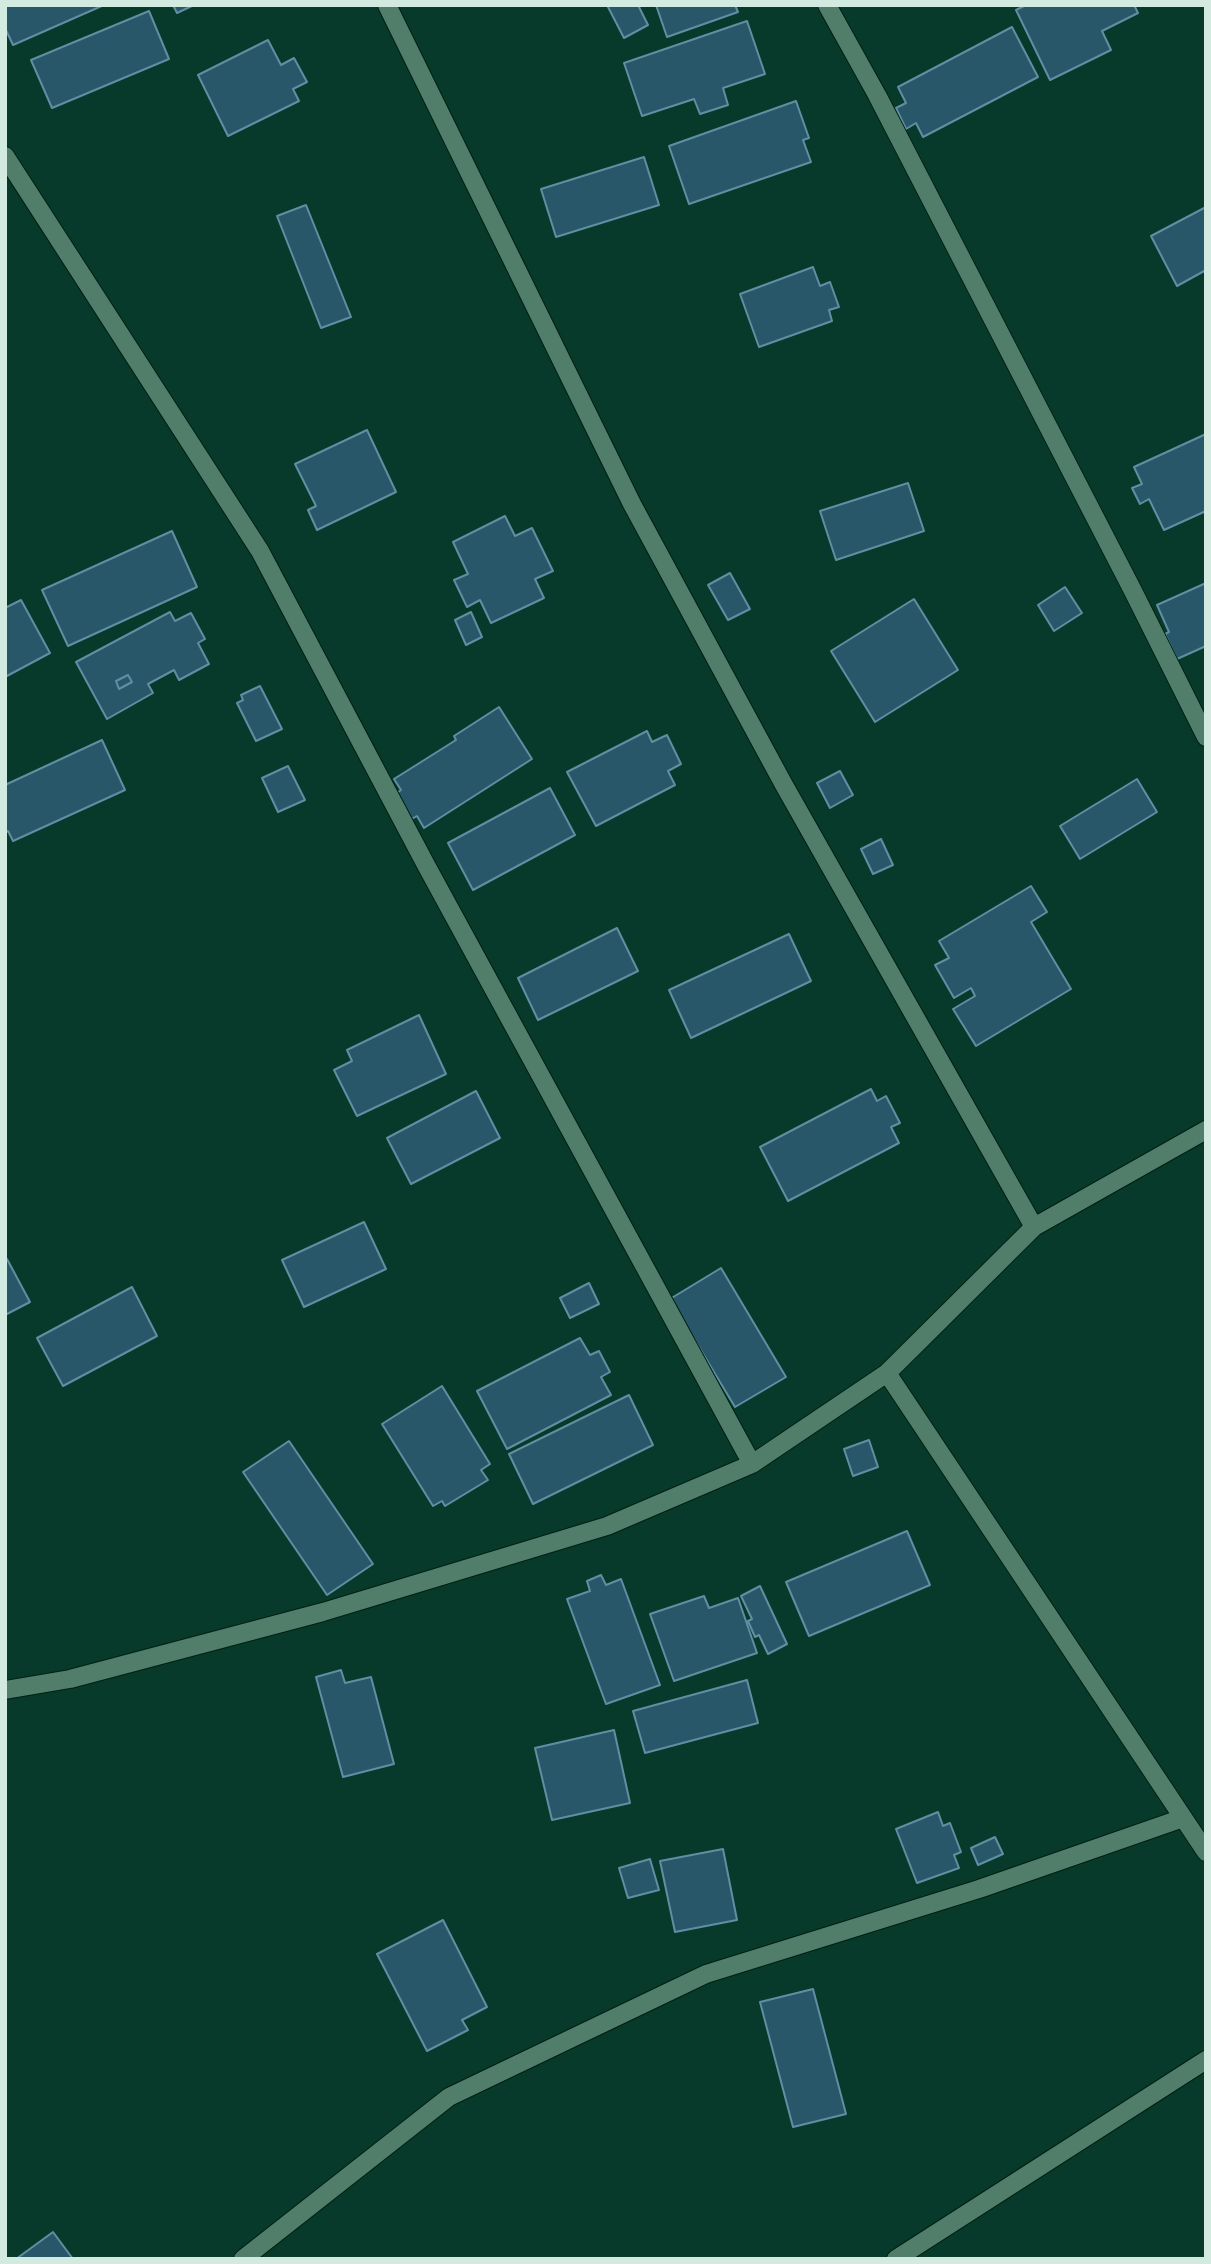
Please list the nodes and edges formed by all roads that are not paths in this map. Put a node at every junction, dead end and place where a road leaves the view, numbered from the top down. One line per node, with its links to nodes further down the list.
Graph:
1 (387, 5): 6 (street)
2 (827, 5): 4 (street)
3 (5, 156): 8 (street)
4 (1206, 737)
5 (1206, 1130): 6 (street)
6 (1034, 1227): 7 (street)
7 (887, 1373): 8 (street); 10 (street)
8 (752, 1464): 9 (street)
9 (8, 1684)
10 (1183, 1818): 11 (street); 13 (street)
11 (1206, 1853)
12 (1206, 2060): 14 (street)
13 (243, 2259)
14 (896, 2259)

